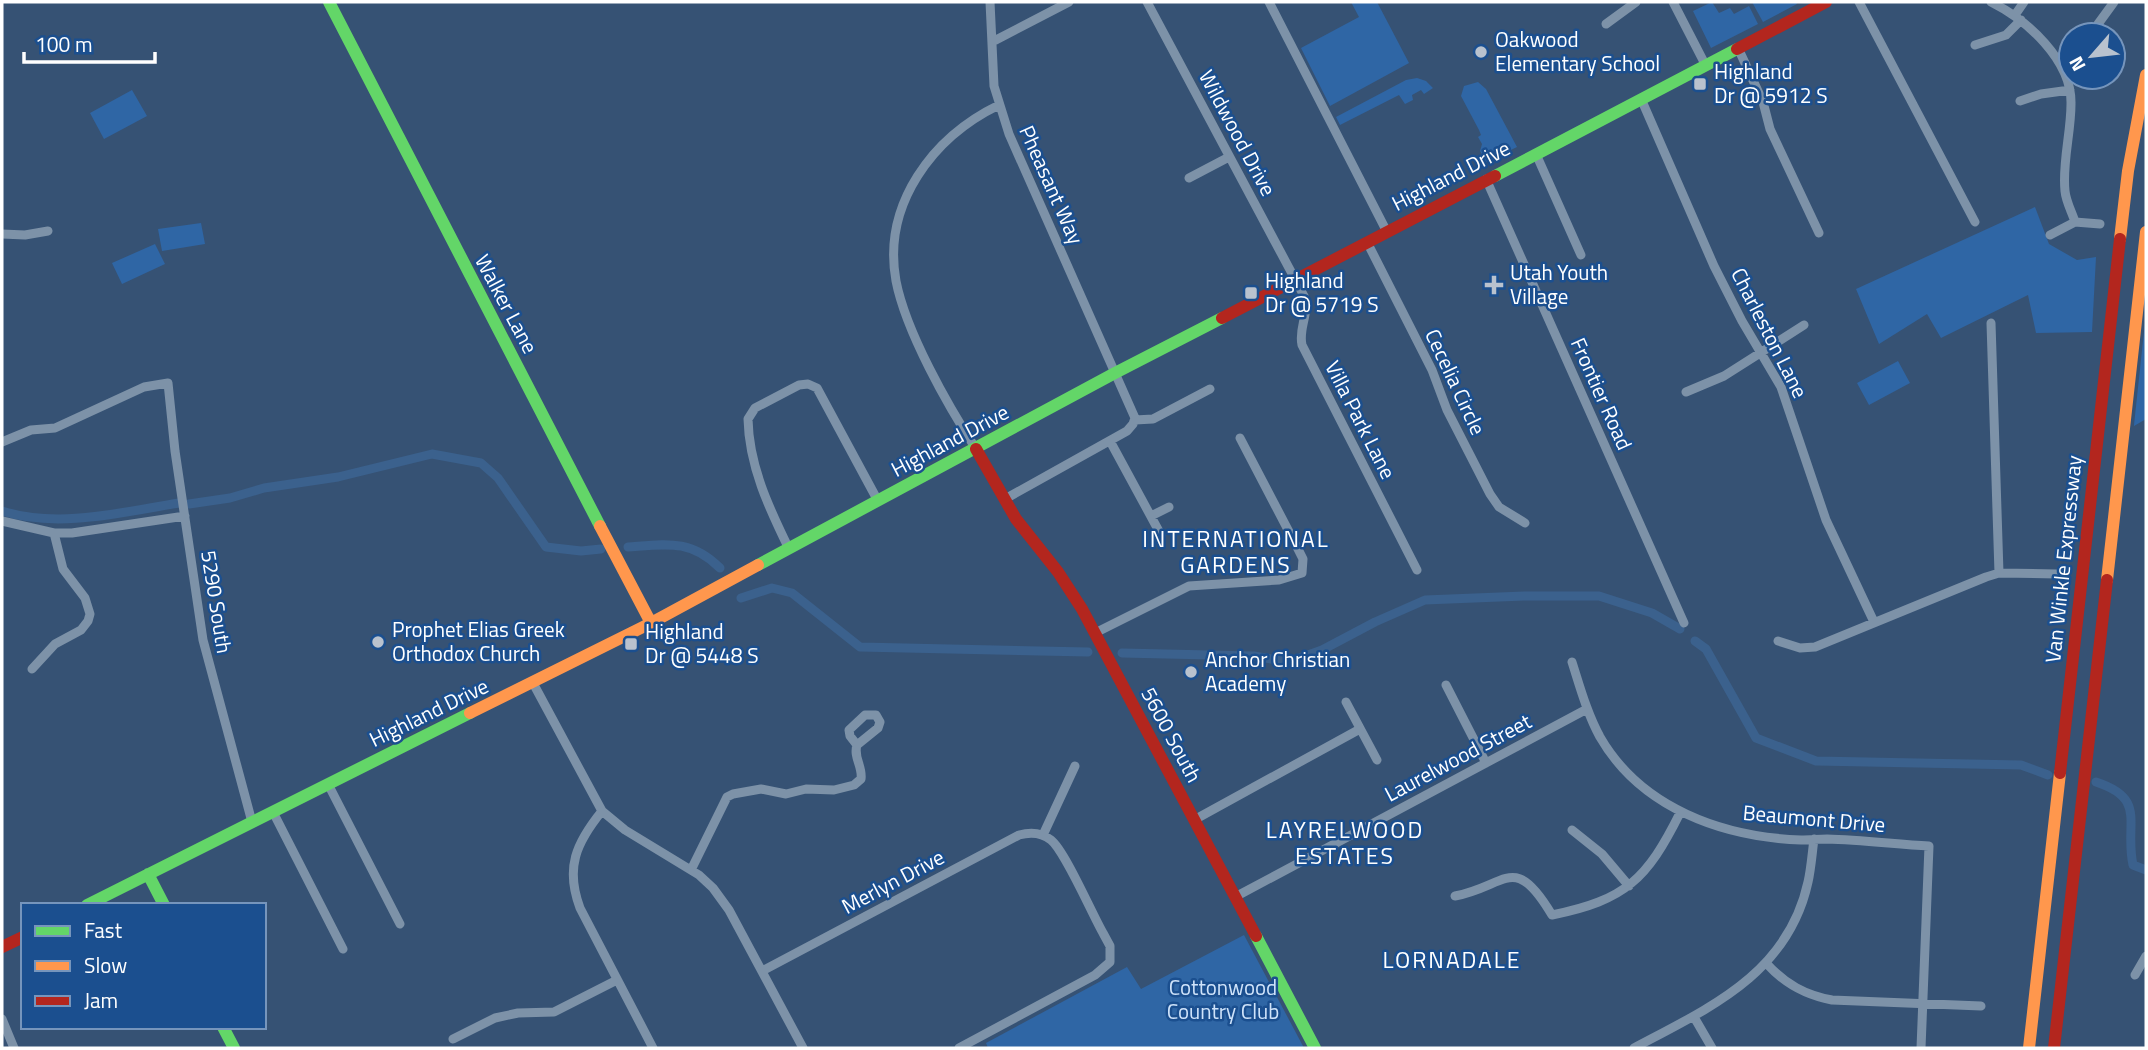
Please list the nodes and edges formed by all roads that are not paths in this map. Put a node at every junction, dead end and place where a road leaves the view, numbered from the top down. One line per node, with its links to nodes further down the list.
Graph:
1 (329, 2): 69 (main road, Walker Lane)
2 (990, 2): 16 (street, Pheasant Way)
3 (1069, 2): 16 (street)
4 (1147, 2): 28 (street, Wildwood Drive)
5 (1269, 2): 35 (street)
6 (1636, 2): 15 (street)
7 (1673, 2): 20 (street)
8 (1826, 2): 18 (main road, Highland Drive)
9 (1859, 2): 31 (street)
10 (1991, 2): 13 (street)
11 (2024, 2): 13 (street)
12 (2114, 2): 14 (street)
13 (2018, 17): 17 (street); 19 (street)
14 (2100, 21)
15 (1606, 24)
16 (992, 41): 26 (street, Pheasant Way)
17 (1975, 46)
18 (1738, 48): 20 (main road, Highland Drive); 37 (street)
19 (2057, 59)
20 (1706, 66): 24 (main road, Highland Drive)
21 (2146, 75): 123 (main road, Van Winkle Expressway)
22 (2062, 91): 25 (street)
23 (2070, 91): 32 (street)
24 (1642, 100): 27 (main road, Highland Drive); 45 (street, Charleston Lane)
25 (2021, 101)
26 (999, 105): 46 (street, Pheasant Way); 53 (street)
27 (1536, 154): 30 (main road, Highland Drive); 41 (street)
28 (1229, 156): 29 (street); 42 (street, Wildwood Drive)
29 (1189, 178)
30 (1486, 180): 35 (main road, Highland Drive); 67 (street, Frontier Road)
31 (1975, 222)
32 (2075, 222): 33 (street); 39 (street)
33 (2100, 224)
34 (48, 231): 38 (street)
35 (1387, 232): 40 (main road, Highland Drive)
36 (2146, 232): 124 (main road)
37 (1819, 233)
38 (2, 234)
39 (2050, 235)
40 (1367, 242): 42 (main road, Highland Drive); 60 (street, Cecelia Circle)
41 (1581, 255)
42 (1296, 282): 46 (main road, Highland Drive); 64 (street, Villa Park Lane)
43 (1991, 323): 65 (street)
44 (1804, 324): 45 (street)
45 (1762, 353): 48 (street); 68 (street, Charleston Lane)
46 (1115, 373): 49 (street, Pheasant Way); 53 (main road, Highland Drive)
47 (1210, 389): 49 (street)
48 (1686, 392)
49 (1135, 420): 51 (street)
50 (1240, 438): 70 (street)
51 (1110, 440): 54 (street); 58 (street)
52 (2, 442): 56 (street, 5290 South)
53 (976, 449): 54 (main road, 5600 South); 55 (main road, Highland Drive)
54 (1005, 499): 70 (main road, 5600 South)
55 (878, 501): 63 (main road, Highland Drive); 63 (street)
56 (184, 507): 61 (street); 88 (street, 5290 South)
57 (1169, 507): 58 (street)
58 (1151, 516): 62 (street)
59 (2, 521): 61 (street)
60 (1525, 523)
61 (54, 533): 73 (street)
62 (1161, 535)
63 (789, 549): 69 (main road, Highland Drive)
64 (1417, 570)
65 (1999, 573): 66 (street); 68 (street)
66 (2057, 574)
67 (1684, 622)
68 (1874, 622): 71 (street)
69 (651, 623): 74 (main road, Highland Drive)
70 (1095, 633): 87 (main road, 5600 South)
71 (1778, 641)
72 (1572, 662): 77 (street, Beaumont Drive)
73 (32, 669)
74 (533, 683): 83 (main road, Highland Drive); 84 (street)
75 (1446, 685): 81 (street)
76 (1346, 702): 78 (street)
77 (1587, 709): 81 (street, Laurelwood Street); 86 (street, Beaumont Drive)
78 (1360, 729): 80 (street); 87 (street)
79 (857, 745): 92 (street)
80 (1377, 760)
81 (1486, 763): 96 (street, Laurelwood Street)
82 (1074, 766): 90 (street)
83 (328, 784): 85 (main road, Highland Drive); 99 (street)
84 (602, 811): 92 (street); 107 (street)
85 (273, 812): 88 (main road, Highland Drive); 102 (street)
86 (1680, 813): 91 (street, Beaumont Drive); 94 (street)
87 (1194, 820): 96 (main road, 5600 South)
88 (252, 822): 93 (main road, Highland Drive)
89 (1572, 830): 94 (street)
90 (1043, 835): 105 (street, Merlyn Drive); 118 (street)
91 (1814, 839): 104 (street); 108 (street, Beaumont Drive)
92 (691, 870): 105 (street)
93 (148, 874): 97 (main road, Highland Drive); 98 (main road)
94 (1629, 886): 95 (street)
95 (1455, 896)
96 (1235, 897): 119 (main road, 5600 South)
97 (91, 903)
98 (163, 903)
99 (400, 924)
100 (21, 937): 101 (main road)
101 (2, 947)
102 (343, 949)
103 (2146, 956): 106 (street)
104 (1767, 964): 108 (street); 110 (street)
105 (762, 971): 117 (street)
106 (2135, 975)
107 (617, 980): 113 (street); 116 (street)
108 (1923, 1004): 109 (street); 122 (street)
109 (1981, 1006)
110 (1694, 1017): 120 (street); 121 (street)
111 (2, 1019): 114 (street)
112 (224, 1029): 115 (main road)
113 (453, 1039)
114 (13, 1048)
115 (234, 1048)
116 (653, 1048)
117 (803, 1048)
118 (959, 1048)
119 (1315, 1048)
120 (1634, 1048)
121 (1712, 1048)
122 (1921, 1048)
123 (2029, 1048)
124 (2054, 1048)

